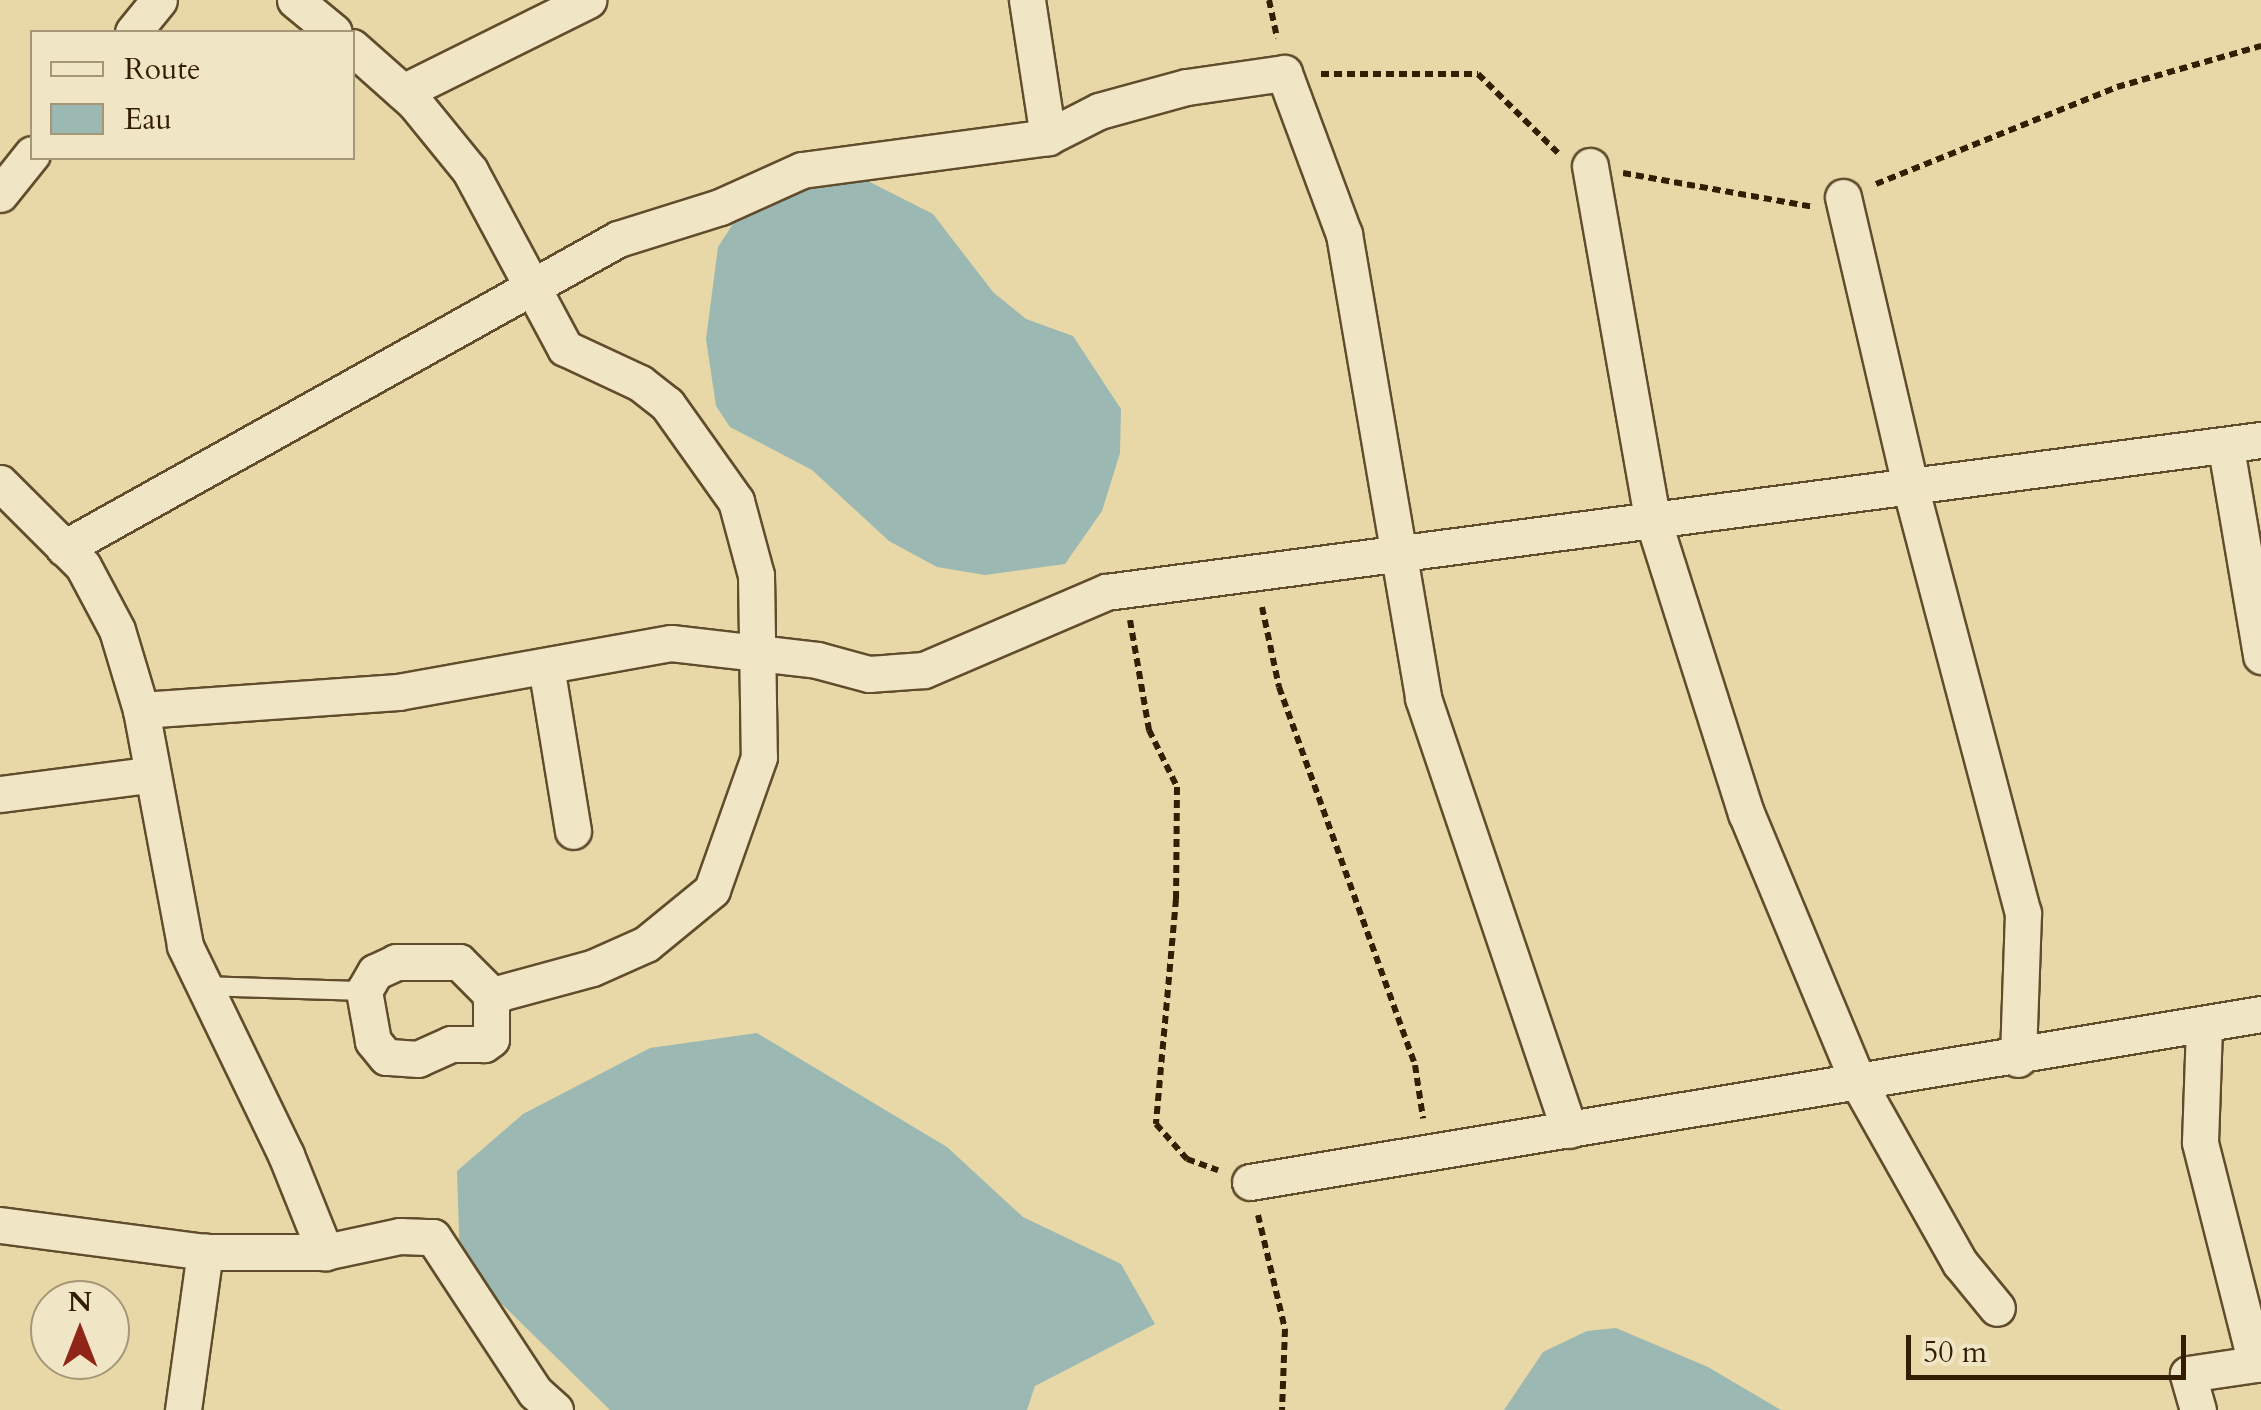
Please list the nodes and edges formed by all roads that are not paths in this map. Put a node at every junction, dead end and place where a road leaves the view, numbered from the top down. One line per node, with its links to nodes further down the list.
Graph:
1 (159, 0): 5 (street)
2 (295, 0): 6 (street)
3 (588, 0): 8 (street)
4 (1027, 0): 9 (street)
5 (134, 30)
6 (332, 30)
7 (355, 50): 8 (street)
8 (403, 92): 14 (street)
9 (1048, 138): 14 (street); 21 (street)
10 (30, 156): 12 (street)
11 (1590, 166): 19 (street)
12 (0, 194)
13 (1843, 197): 18 (street)
14 (535, 290): 20 (street); 22 (street)
15 (2261, 440): 16 (street)
16 (2226, 448): 18 (street); 23 (street)
17 (0, 483): 20 (street)
18 (1910, 486): 19 (street); 34 (street)
19 (1652, 517): 21 (street); 35 (street)
20 (64, 548): 25 (street)
21 (1401, 554): 22 (street); 36 (street)
22 (761, 653): 24 (street); 31 (street)
23 (2261, 656)
24 (546, 666): 25 (street); 28 (street)
25 (141, 710): 26 (street)
26 (149, 775): 27 (street); 29 (street)
27 (0, 794)
28 (573, 831)
29 (201, 986): 30 (lane); 40 (street)
30 (364, 991): 31 (street); 31 (street)
31 (495, 998)
32 (2261, 1014): 33 (street)
33 (2204, 1028): 34 (street); 42 (street)
34 (2018, 1059): 35 (street)
35 (1859, 1084): 36 (street); 41 (street)
36 (1569, 1130): 37 (street)
37 (1250, 1182)
38 (0, 1225): 39 (street)
39 (205, 1252): 40 (street); 44 (street)
40 (325, 1252): 43 (street)
41 (1997, 1308)
42 (2258, 1364): 45 (street)
43 (538, 1404)
44 (183, 1410)
45 (2198, 1410)

